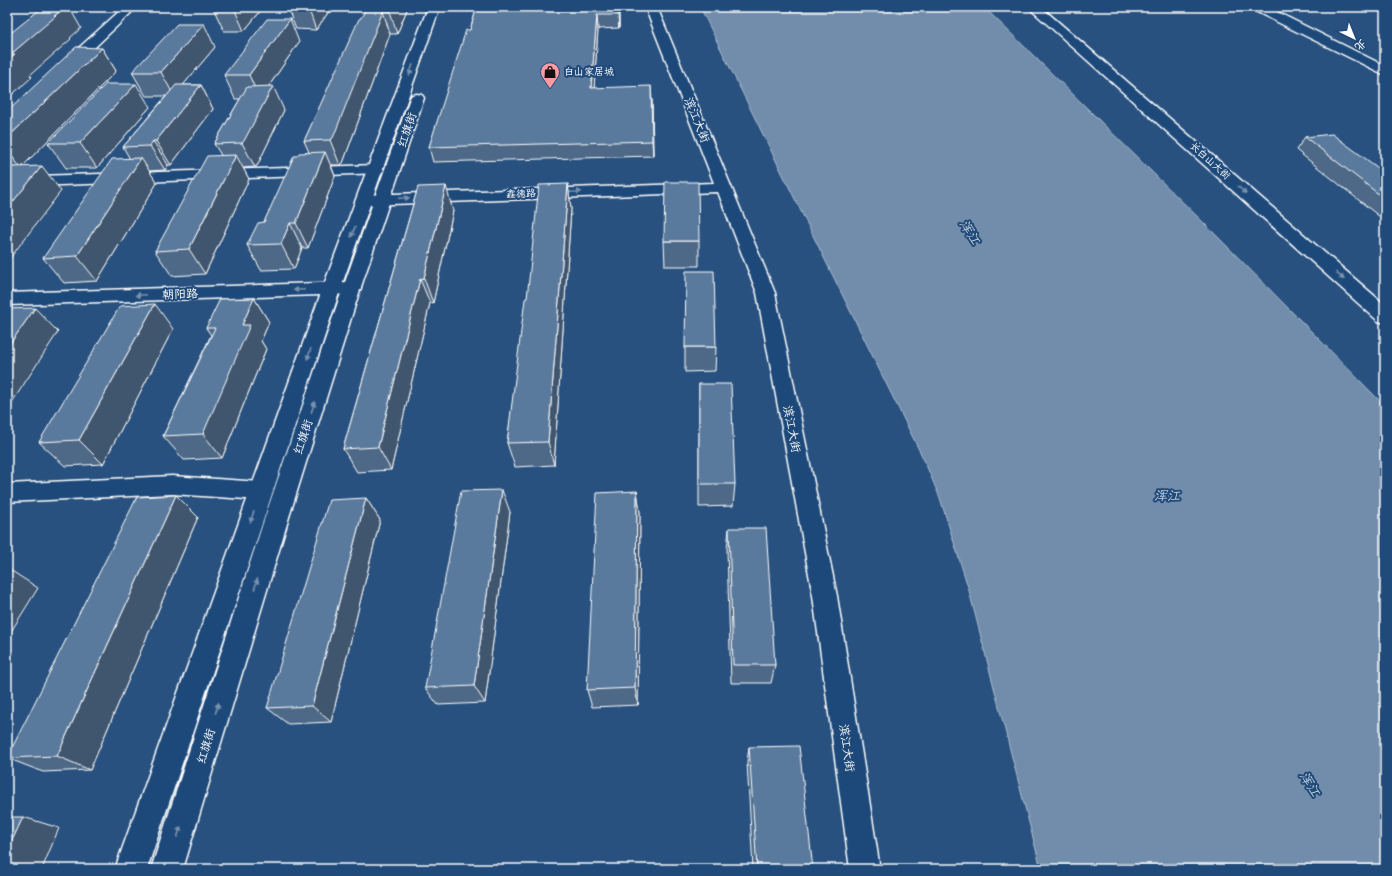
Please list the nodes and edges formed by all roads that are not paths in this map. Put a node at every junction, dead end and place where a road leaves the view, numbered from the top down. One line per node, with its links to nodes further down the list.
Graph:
1 (131, 7): 11 (street)
2 (434, 7): 14 (main road, one-way to 14)
3 (447, 7): 14 (main road, 红旗街)
4 (651, 7): 13 (street, 滨江大街)
5 (1034, 7): 19 (main road, 长白山大街, one-way to 19)
6 (1047, 7): 16 (main road, 长白山大街)
7 (1257, 7): 10 (main road)
8 (1272, 7): 9 (main road)
9 (1385, 64)
10 (1385, 71)
11 (58, 75)
12 (7, 182): 14 (street, 鑫德路)
13 (722, 182): 14 (street, 鑫德路); 24 (street, 滨江大街)
14 (377, 188): 15 (main road)
15 (339, 296): 17 (street, 朝阳路, one-way to 17); 18 (street, 朝阳路); 20 (main road, one-way to 20); 23 (main road, 红旗街, one-way to 15)
16 (1385, 298)
17 (7, 299)
18 (7, 313)
19 (1385, 316)
20 (261, 491): 21 (street); 22 (main road, one-way to 22)
21 (7, 493)
22 (131, 869)
23 (167, 869)
24 (865, 869)

